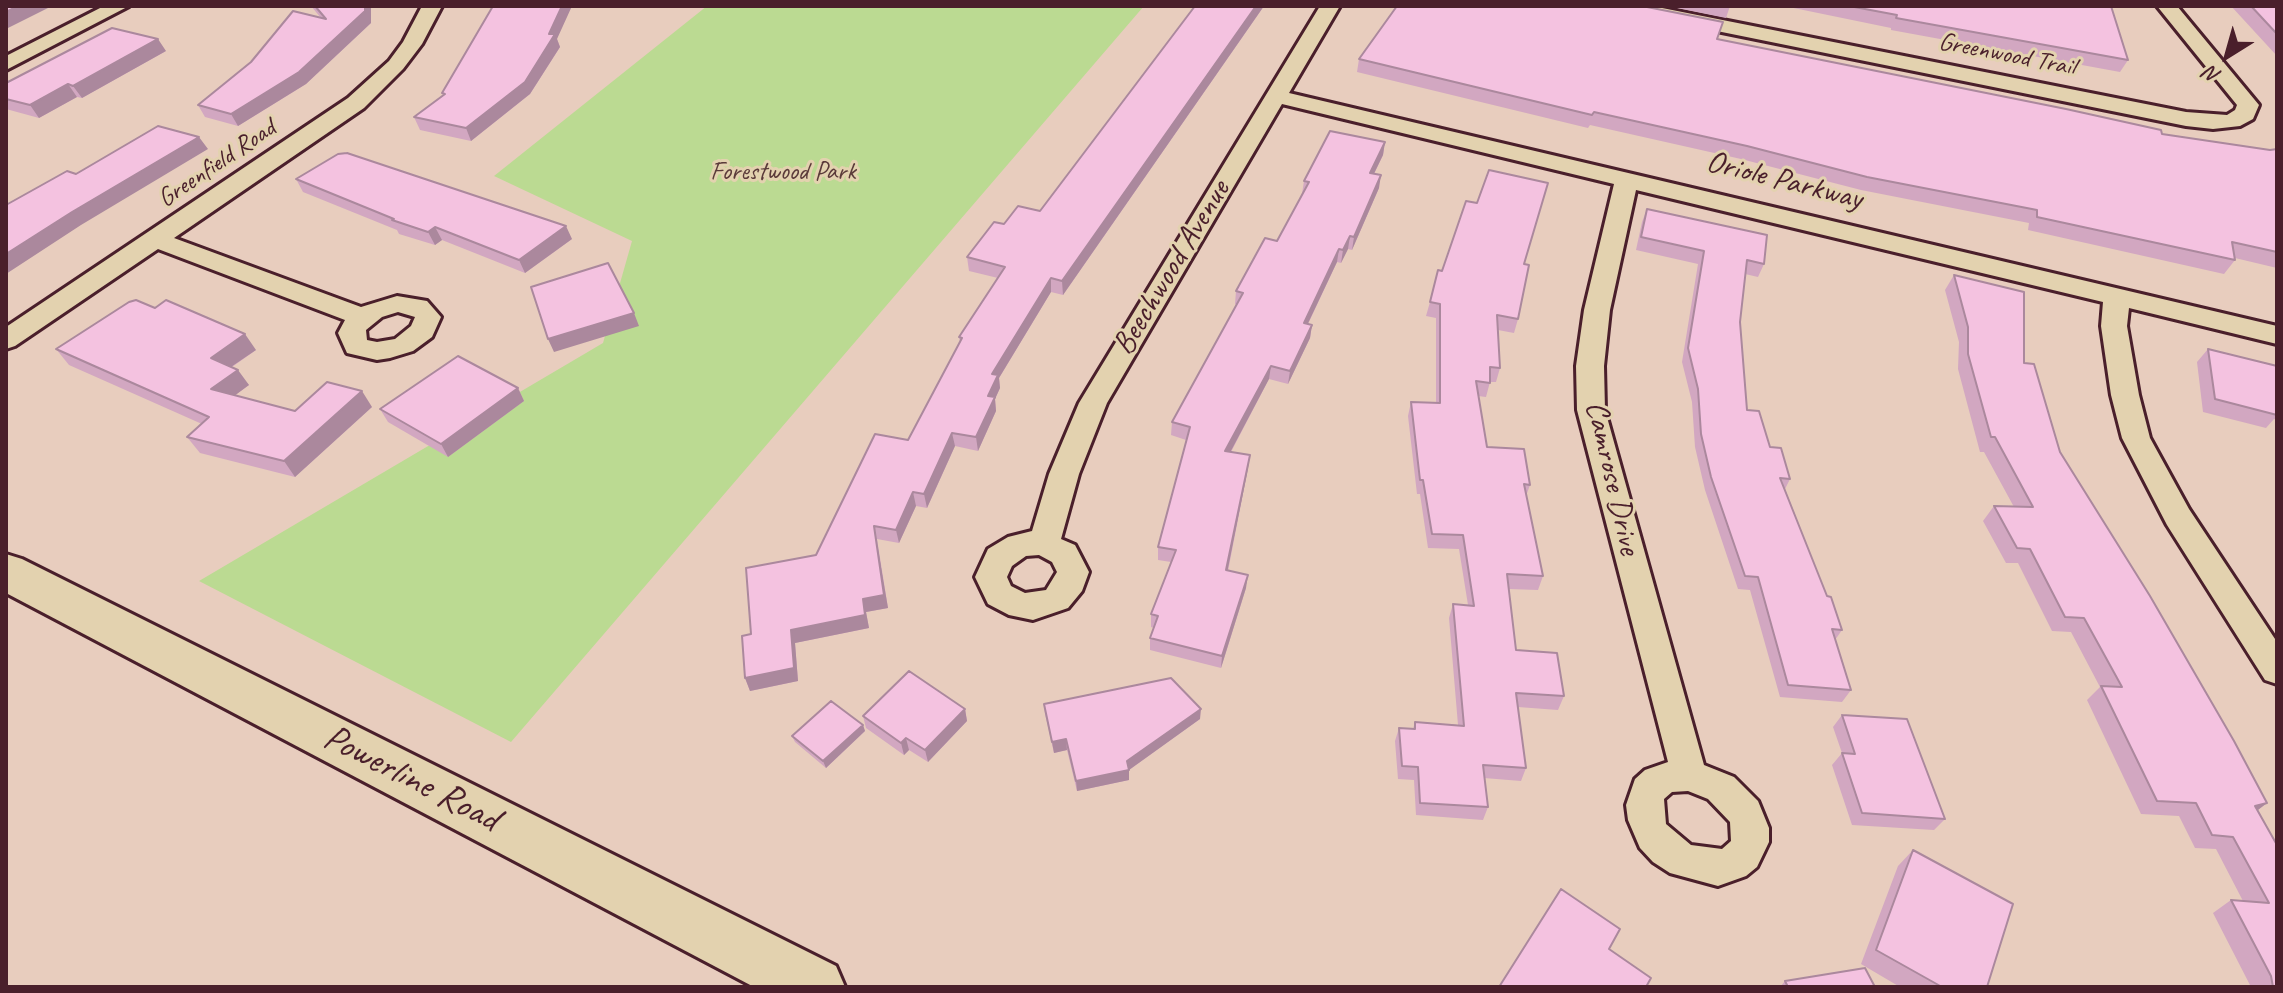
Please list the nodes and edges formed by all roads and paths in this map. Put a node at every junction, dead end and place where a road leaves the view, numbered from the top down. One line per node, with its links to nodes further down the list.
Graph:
1 (119, 6): 6 (street)
2 (432, 6): 9 (street, Greenfield Road)
3 (1330, 6): 7 (street, Beechwood Avenue)
4 (1623, 6): 5 (street, Greenwood Trail)
5 (2167, 6)
6 (6, 64)
7 (1274, 96): 8 (street, Oriole Parkway); 14 (street, Beechwood Avenue)
8 (1627, 178): 10 (street, Oriole Parkway); 17 (street, Camrose Drive)
9 (155, 239): 11 (street); 13 (street, Greenfield Road)
10 (2117, 296): 12 (street, Oriole Parkway); 16 (street)
11 (363, 317)
12 (2277, 335)
13 (6, 340)
14 (1044, 544)
15 (6, 572): 18 (main road, Powerline Road)
16 (2277, 670)
17 (1689, 775)
18 (815, 987)

